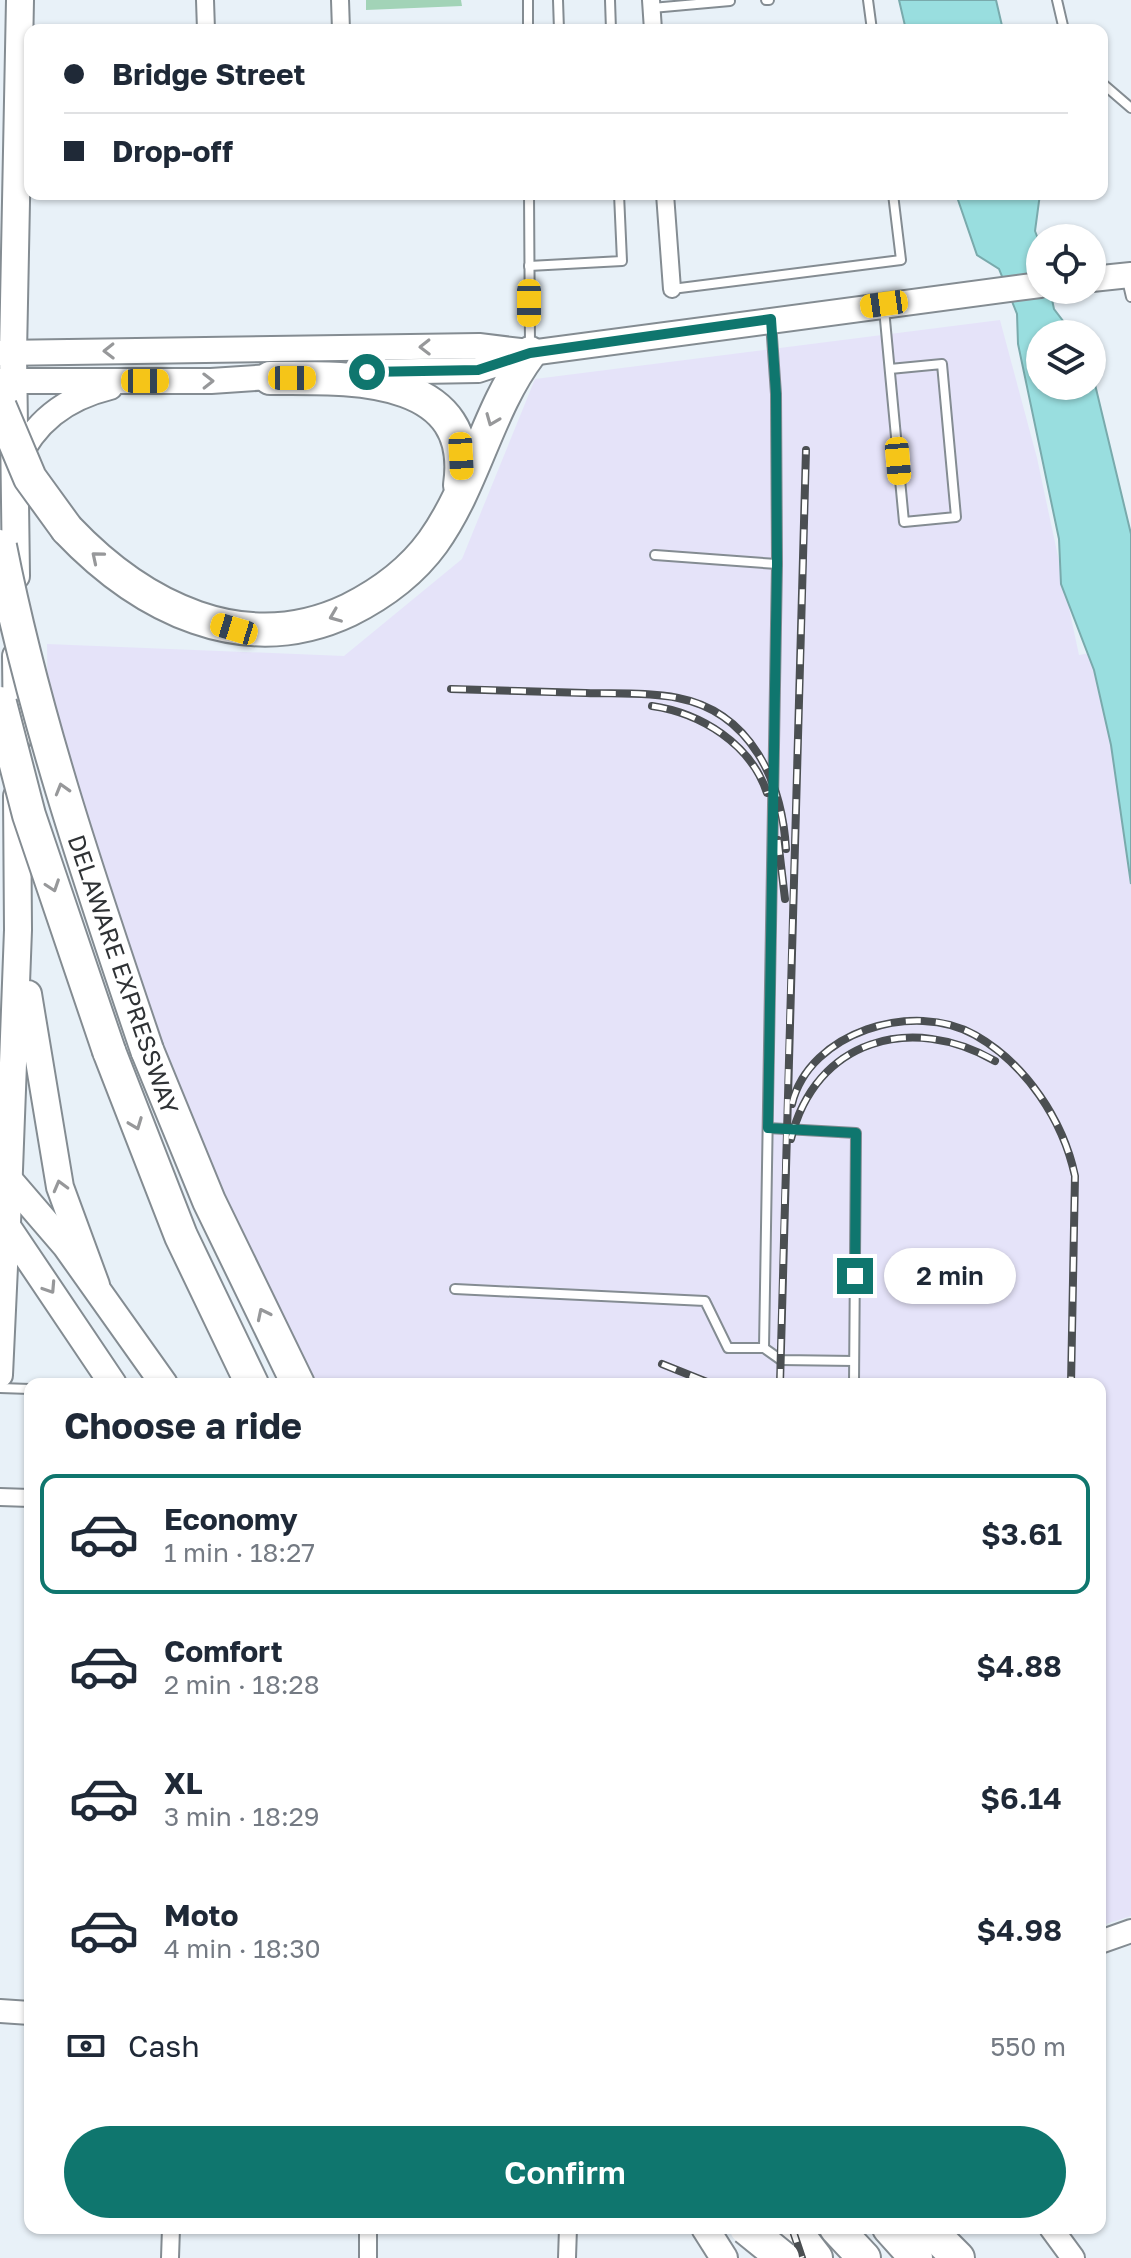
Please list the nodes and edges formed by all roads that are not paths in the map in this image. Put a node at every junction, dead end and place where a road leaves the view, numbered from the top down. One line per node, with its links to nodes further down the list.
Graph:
1 (20, 0): 32 (main road)
2 (205, 0): 11 (street)
3 (340, 0): 12 (street)
4 (528, 0): 13 (lane)
5 (558, 0): 14 (lane)
6 (610, 0): 15 (lane)
7 (868, 0): 17 (lane)
8 (1057, 0): 18 (lane)
9 (730, 1): 10 (lane)
10 (651, 4): 16 (street)
11 (206, 24)
12 (341, 24)
13 (528, 24)
14 (559, 24)
15 (611, 24)
16 (653, 24)
17 (871, 24)
18 (1063, 24)
19 (1108, 88): 20 (lane)
20 (1131, 108)
21 (529, 200): 25 (lane)
22 (619, 200): 25 (lane)
23 (665, 200): 29 (street)
24 (894, 200): 29 (lane)
25 (529, 266): 33 (lane)
26 (1106, 281): 27 (main road)
27 (1129, 283)
28 (1026, 287): 30 (main road)
29 (672, 289)
30 (884, 304): 31 (main road); 34 (lane)
31 (771, 319): 33 (main road); 42 (lane)
32 (7, 353): 33 (main road, one-way to 32); 37 (main road)
33 (530, 353): 35 (main road); 39 (highway, one-way to 39)
34 (890, 369): 34 (lane)
35 (270, 378): 36 (main road, one-way to 35); 39 (highway)
36 (145, 381): 37 (main road); 38 (main road)
37 (5, 389): 38 (main road); 39 (highway, one-way to 37, bridge)
38 (14, 466): 43 (main road)
39 (459, 494)
40 (0, 546): 58 (highway, DELAWARE EXPRESSWAY, one-way to 40, bridge)
41 (655, 555): 42 (lane)
42 (777, 564): 46 (lane)
43 (6, 693): 44 (main road); 57 (highway, DELAWARE EXPRESSWAY, one-way to 57, bridge)
44 (18, 930): 45 (main road); 50 (main road, one-way to 44)
45 (8, 1019): 47 (main road)
46 (768, 1128): 52 (lane); 53 (lane)
47 (4, 1175): 48 (main road); 50 (main road)
48 (4, 1219): 49 (main road); 55 (main road, one-way to 55)
49 (2, 1282): 54 (main road)
50 (96, 1285): 56 (main road)
51 (455, 1289): 52 (lane)
52 (764, 1348): 53 (lane)
53 (854, 1361): 59 (lane)
54 (0, 1375)
55 (109, 1378)
56 (160, 1378)
57 (249, 1378)
58 (295, 1378)
59 (854, 1378)
60 (0, 1388): 61 (lane)
61 (24, 1389)
62 (0, 1497): 63 (street)
63 (24, 1498)
64 (1131, 1931): 65 (street)
65 (1106, 1940)
66 (0, 2011): 67 (street)
67 (24, 2013)
68 (171, 2234): 79 (street)
69 (368, 2234): 80 (street)
70 (568, 2234): 81 (street)
71 (709, 2234): 82 (main road)
72 (751, 2234): 83 (main road)
73 (753, 2234): 84 (highway, bridge)
74 (798, 2234): 85 (highway)
75 (842, 2234): 86 (highway)
76 (894, 2234): 87 (highway)
77 (934, 2234): 88 (highway)
78 (1055, 2234): 89 (street)
79 (170, 2258)
80 (368, 2258)
81 (567, 2258)
82 (724, 2258)
83 (769, 2258)
84 (783, 2258)
85 (816, 2258)
86 (864, 2258)
87 (916, 2258)
88 (958, 2258)
89 (1073, 2258)

